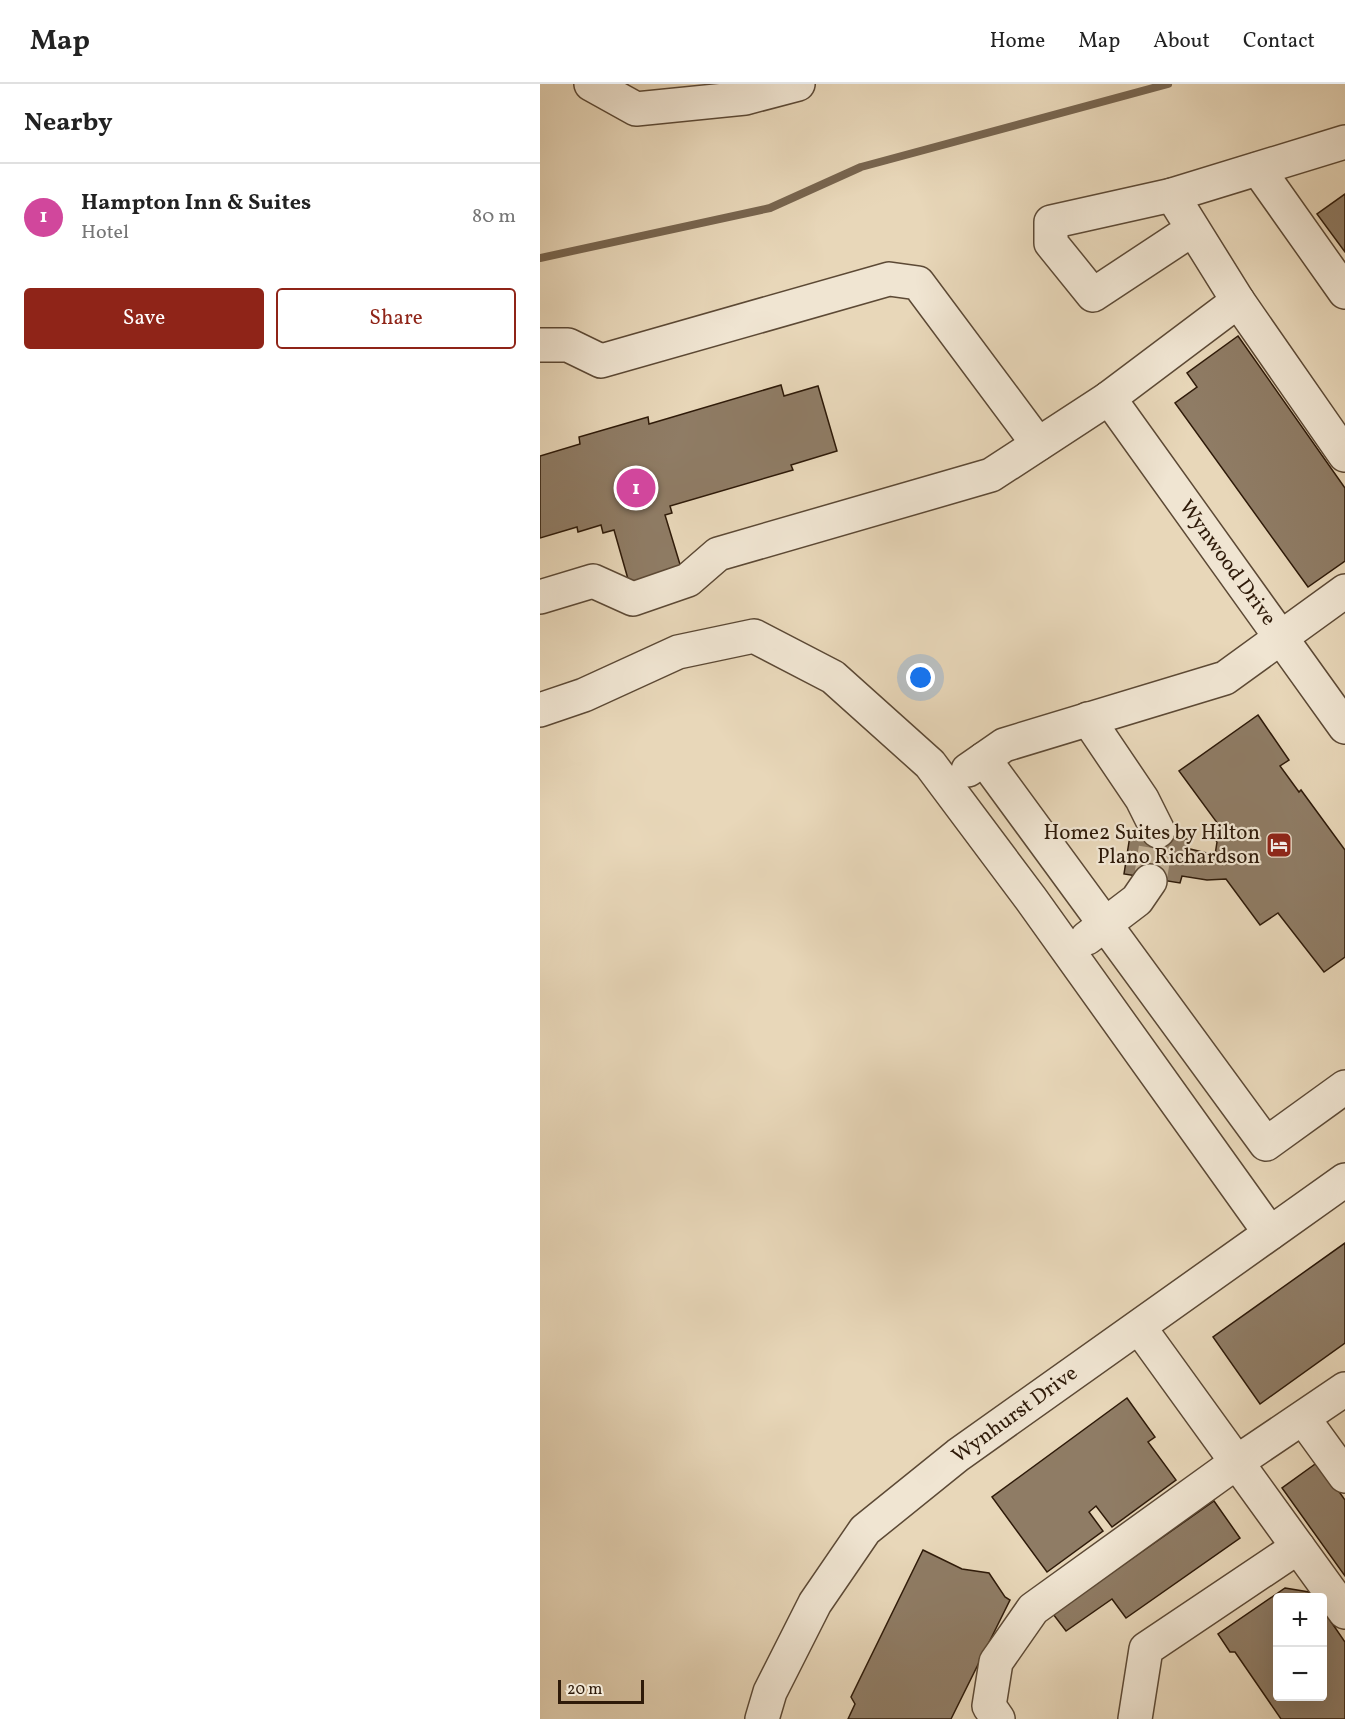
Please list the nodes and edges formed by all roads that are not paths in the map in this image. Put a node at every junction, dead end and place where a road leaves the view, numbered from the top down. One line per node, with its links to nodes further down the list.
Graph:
1 (591, 84): 2 (street)
2 (798, 84)
3 (1345, 142): 4 (street)
4 (1258, 169): 5 (street); 7 (street)
5 (1172, 195): 6 (street); 6 (street)
6 (1193, 229): 8 (street)
7 (1345, 292)
8 (1238, 301): 10 (street); 12 (street)
9 (540, 345): 11 (street)
10 (1109, 398): 11 (street); 15 (street, Wynwood Drive)
11 (1038, 444): 14 (street)
12 (1345, 455)
13 (1345, 591): 15 (street)
14 (540, 597)
15 (1280, 637): 17 (street); 18 (street, Wynwood Drive)
16 (540, 710): 20 (street)
17 (1089, 719): 19 (street); 21 (street)
18 (1345, 727)
19 (984, 759): 20 (street); 23 (street)
20 (946, 785): 24 (street)
21 (1158, 831)
22 (1150, 881): 23 (street)
23 (1106, 924): 24 (street); 25 (street)
24 (1069, 951): 27 (street)
25 (1345, 1087)
26 (1345, 1180): 27 (street, Wynhurst Drive)
27 (1270, 1233): 28 (street, Wynhurst Drive)
28 (1139, 1327): 31 (street); 35 (street, Wynhurst Drive)
29 (1345, 1389): 30 (street)
30 (1302, 1418): 31 (street); 32 (street)
31 (1237, 1462): 33 (street); 36 (street)
32 (1345, 1476)
33 (1298, 1547): 34 (street); 37 (street)
34 (1345, 1612)
35 (762, 1719)
36 (998, 1719)
37 (1135, 1719)

